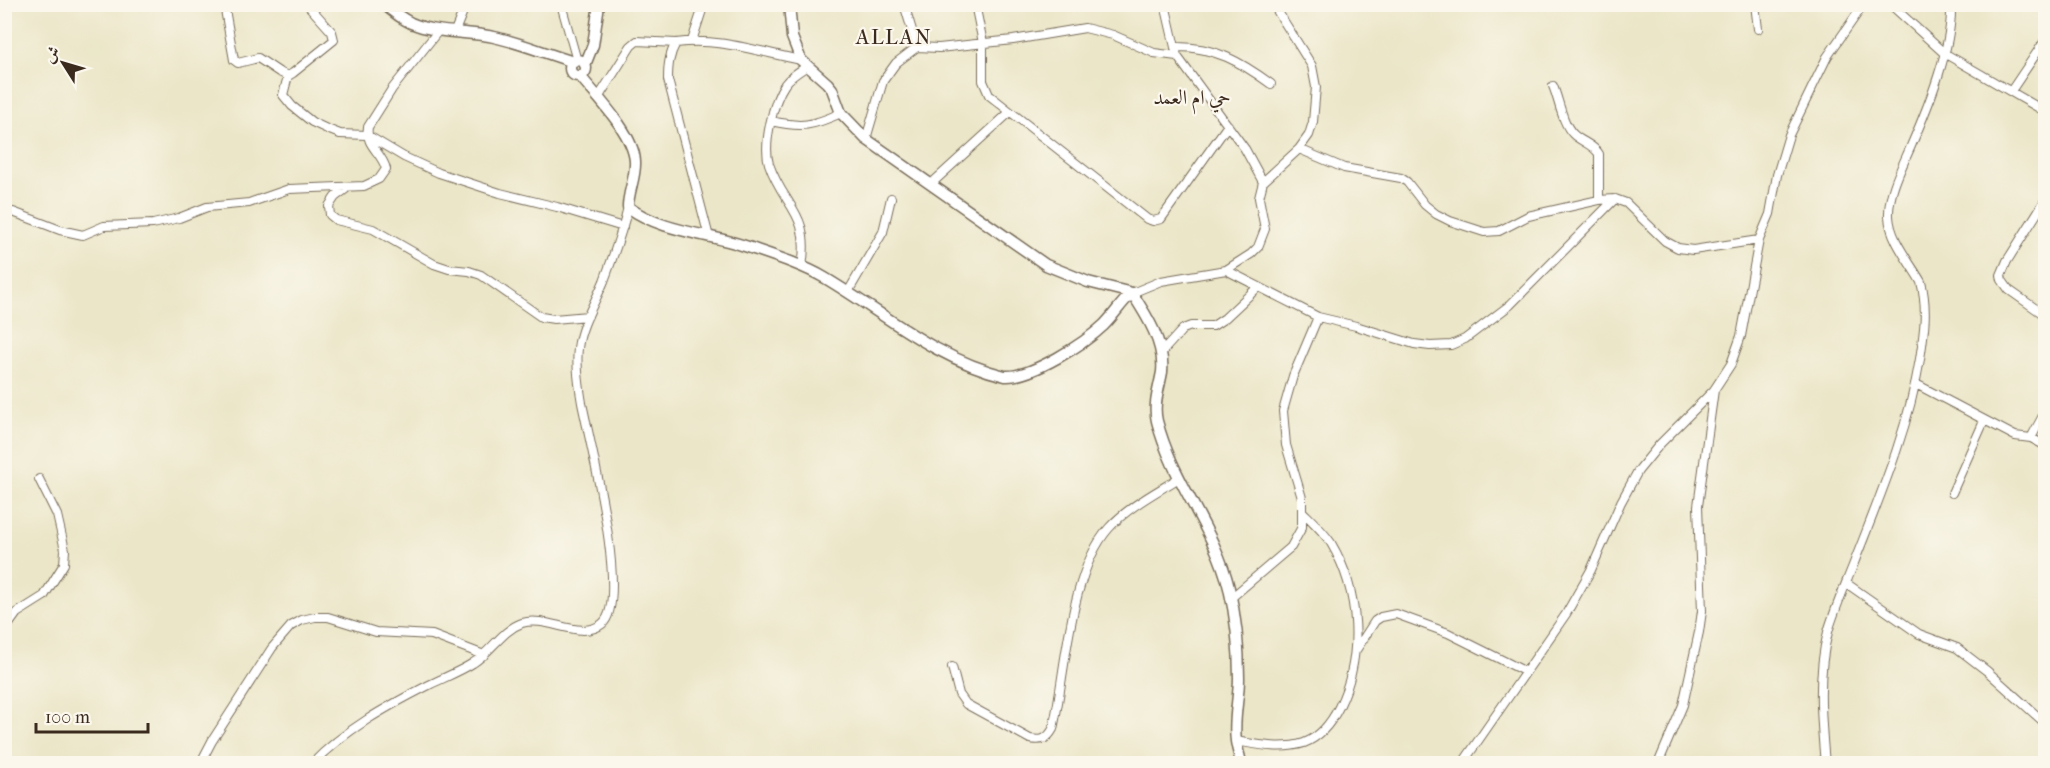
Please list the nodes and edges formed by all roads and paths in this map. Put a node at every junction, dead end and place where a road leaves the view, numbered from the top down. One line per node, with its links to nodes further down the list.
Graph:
1 (224, 4): 29 (street)
2 (307, 4): 29 (street)
3 (384, 4): 18 (street)
4 (466, 4): 19 (street)
5 (561, 4): 28 (street)
6 (598, 4): 28 (street)
7 (704, 4): 21 (street)
8 (789, 4): 27 (street)
9 (904, 4): 24 (street)
10 (975, 4): 23 (street)
11 (1165, 4): 25 (street)
12 (1273, 4): 41 (street)
13 (1755, 4): 17 (street)
14 (1864, 4): 53 (street)
15 (1890, 4): 26 (street)
16 (1951, 4): 26 (street)
17 (1758, 29)
18 (439, 30): 19 (street); 39 (street)
19 (456, 31): 28 (street)
20 (2046, 39): 32 (street)
21 (692, 40): 22 (street); 27 (street)
22 (676, 43): 33 (street); 52 (street)
23 (983, 43): 24 (street); 25 (street); 34 (street)
24 (917, 47): 40 (street)
25 (1176, 51): 30 (street); 38 (street)
26 (1944, 53): 32 (street); 63 (street)
27 (804, 63): 36 (street); 37 (street)
28 (577, 67): 33 (street)
29 (288, 75): 39 (street)
30 (1271, 84)
31 (1553, 86): 48 (street)
32 (2011, 91): 35 (street)
33 (598, 98): 49 (street)
34 (1010, 112): 38 (street); 43 (street)
35 (2046, 112)
36 (841, 113): 37 (street); 40 (street)
37 (771, 121): 54 (street)
38 (1228, 125): 42 (street)
39 (367, 135): 44 (street); 51 (street)
40 (866, 139): 43 (street)
41 (1299, 149): 42 (street); 48 (street)
42 (1263, 182): 55 (street)
43 (931, 184): 58 (street)
44 (347, 188): 50 (street); 59 (street)
45 (891, 198): 57 (street)
46 (1615, 199): 48 (street); 53 (street); 61 (street)
47 (2046, 199): 60 (street)
48 (1599, 200)
49 (628, 207): 51 (street); 52 (street)
50 (4, 212)
51 (623, 227): 59 (street)
52 (709, 237): 54 (street)
53 (1759, 240): 64 (street)
54 (801, 267): 57 (street)
55 (1226, 270): 56 (street); 58 (street)
56 (1258, 287): 61 (street); 62 (street)
57 (848, 292): 58 (street)
58 (1132, 293): 62 (street)
59 (588, 316): 77 (street)
60 (2046, 316)
61 (1318, 317): 72 (street)
62 (1162, 352): 69 (street)
63 (1916, 384): 66 (street); 73 (street)
64 (1714, 390): 79 (street); 86 (street)
65 (2046, 410): 67 (street)
66 (1984, 421): 67 (street); 71 (street)
67 (2031, 438): 68 (street)
68 (2046, 446)
69 (1179, 478): 74 (street); 78 (street)
70 (39, 479): 75 (street)
71 (1952, 493)
72 (1303, 512): 74 (street); 76 (street)
73 (1846, 583): 80 (street); 87 (street)
74 (1231, 598): 81 (street)
75 (4, 631)
76 (1356, 650): 79 (street); 81 (street)
77 (484, 655): 82 (street); 83 (street)
78 (952, 667)
79 (1526, 672): 85 (street)
80 (2046, 723)
81 (1236, 741): 84 (street)
82 (200, 764)
83 (312, 764)
84 (1241, 764)
85 (1462, 764)
86 (1658, 764)
87 (1825, 764)

